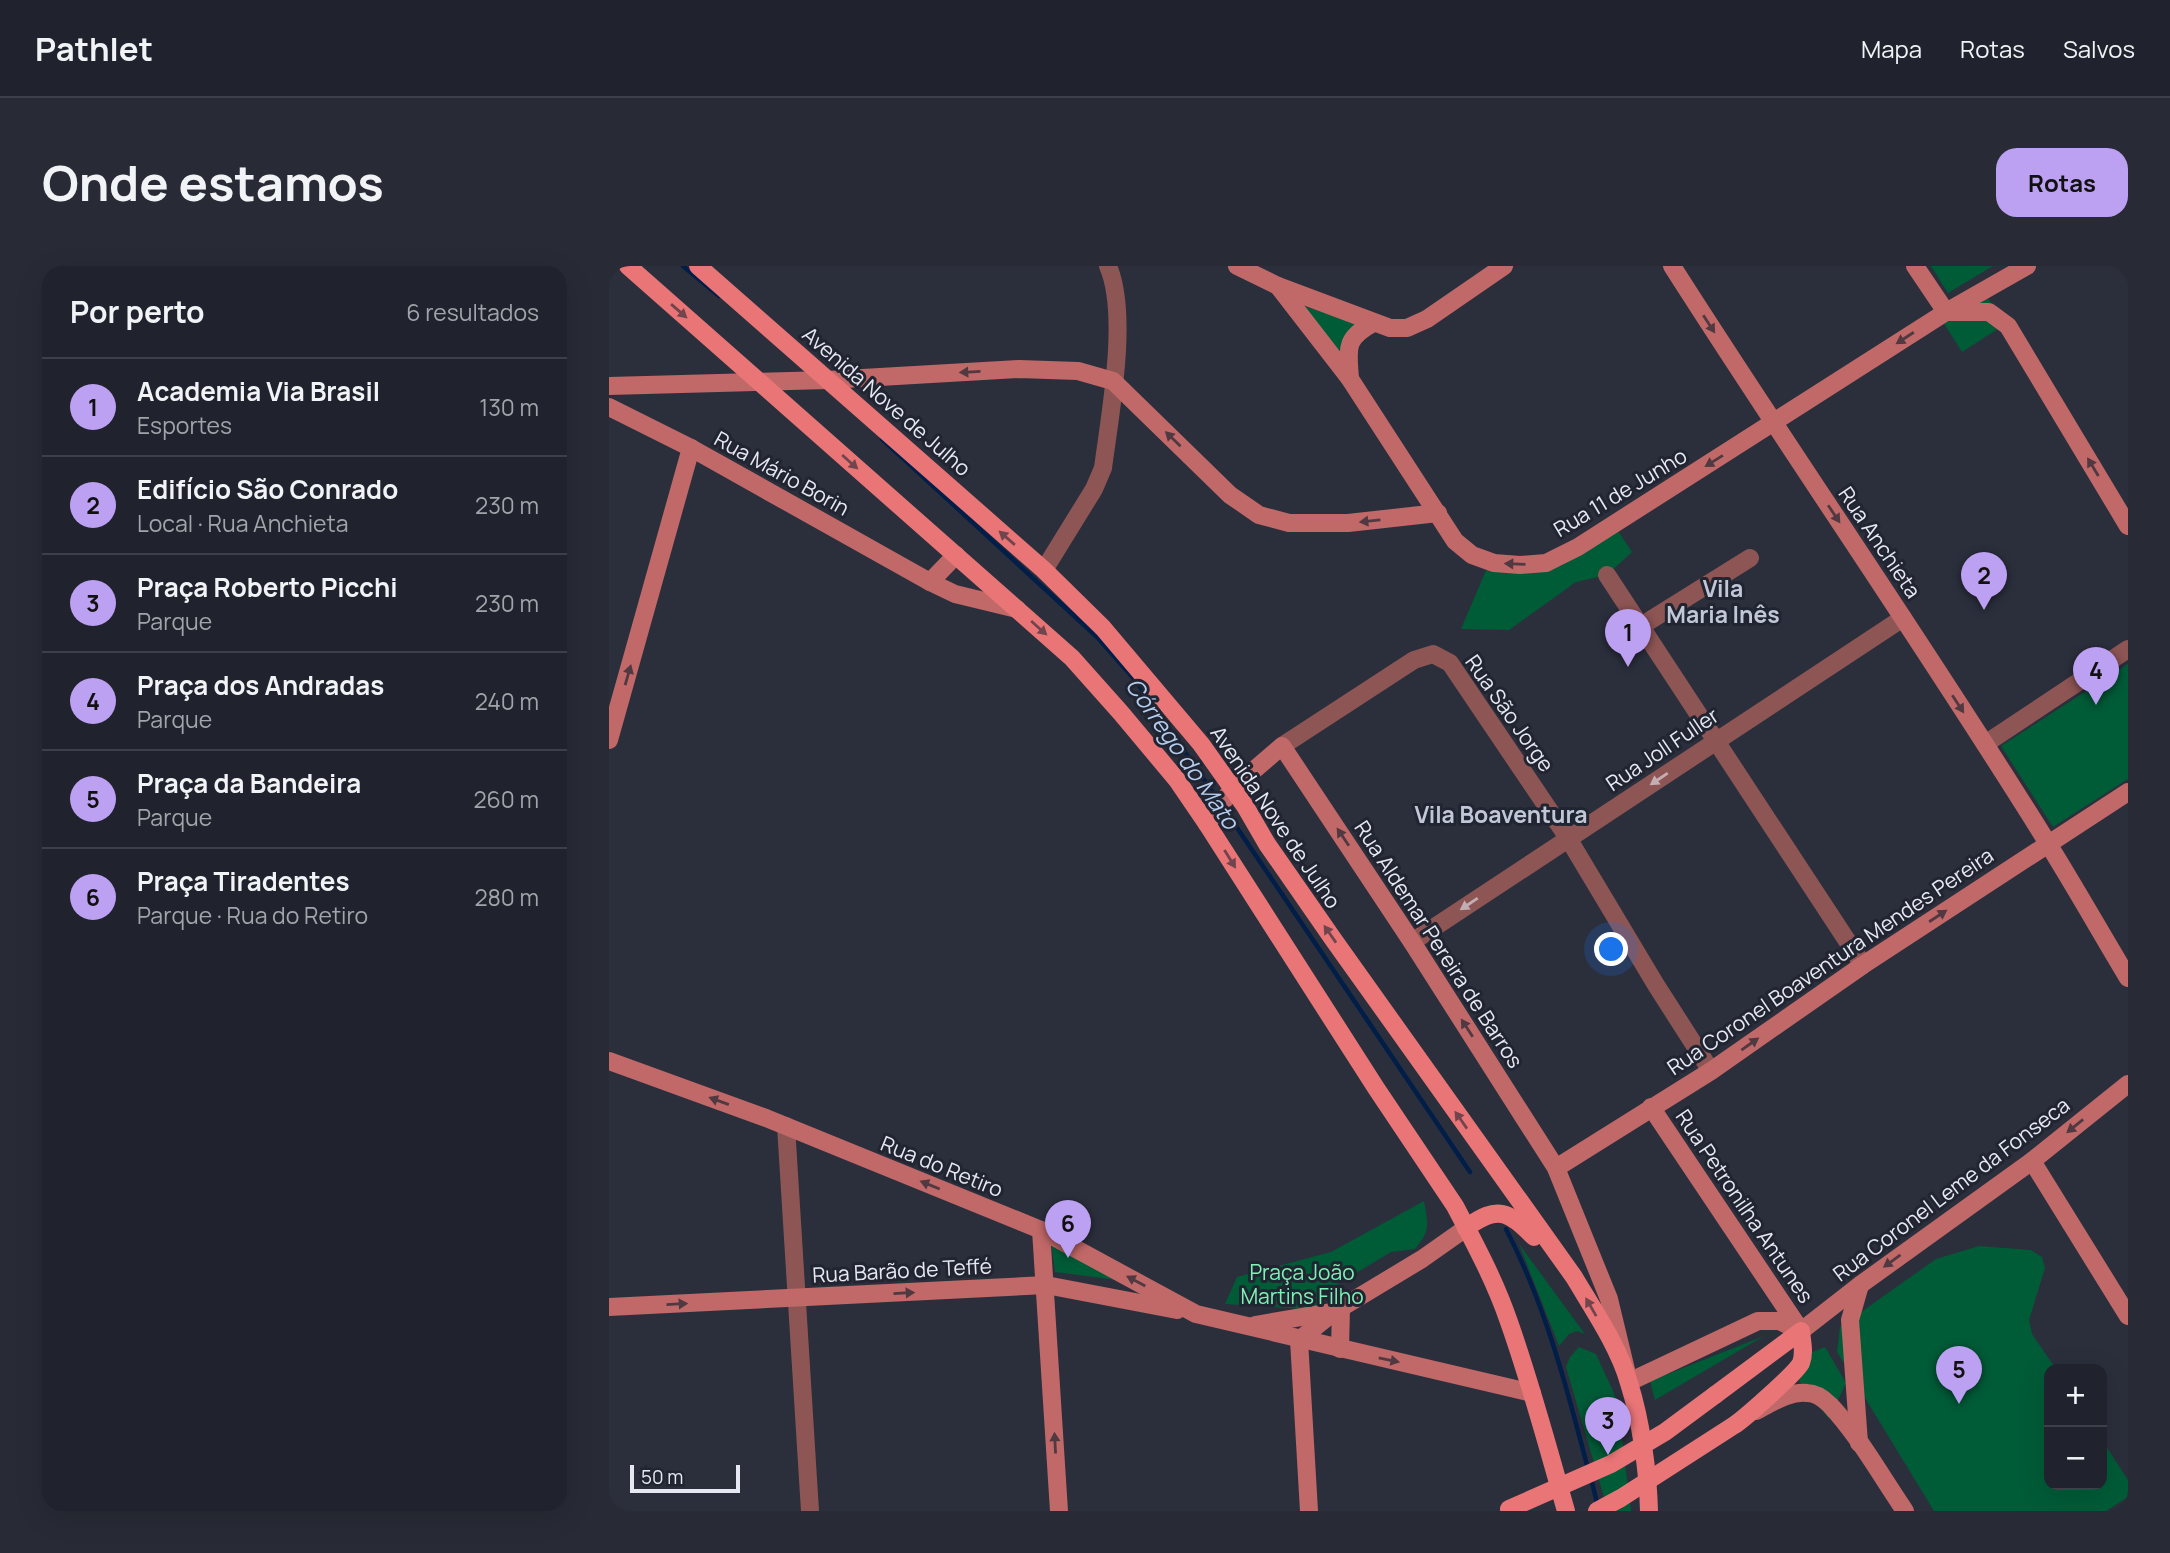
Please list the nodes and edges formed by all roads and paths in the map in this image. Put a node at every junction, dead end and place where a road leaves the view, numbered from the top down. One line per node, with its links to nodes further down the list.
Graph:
1 (628, 266): 15 (main road, one-way to 15)
2 (1108, 266): 14 (street)
3 (1237, 266): 9 (street)
4 (1504, 266): 11 (street)
5 (1672, 266): 18 (street, Rua Anchieta, one-way to 18)
6 (1915, 266): 10 (street)
7 (2027, 266): 10 (street, Rua 11 de Junho)
8 (701, 267): 13 (main road, Avenida Nove de Julho)
9 (1278, 286): 11 (street); 12 (street, Rua 11 de Junho)
10 (1946, 312): 18 (street, Rua 11 de Junho, one-way to 18); 21 (street, one-way to 10)
11 (1373, 323): 12 (street)
12 (1350, 379): 20 (street, Rua 11 de Junho)
13 (828, 380): 14 (street, one-way to 13); 15 (street); 24 (main road, Avenida Nove de Julho, one-way to 13)
14 (1113, 381): 20 (street, one-way to 14); 24 (street)
15 (760, 382): 16 (street); 22 (main road, one-way to 22)
16 (609, 386)
17 (609, 407): 19 (street, Rua Mário Borin)
18 (1773, 424): 20 (street, Rua 11 de Junho, one-way to 20); 28 (street, Rua Anchieta, one-way to 28)
19 (691, 448): 26 (street, Rua Mário Borin); 31 (street, one-way to 19)
20 (1438, 513)
21 (2128, 526)
22 (956, 555): 26 (street); 27 (main road)
23 (1750, 558): 29 (street)
24 (1044, 570): 35 (main road, Avenida Nove de Julho)
25 (1607, 575): 29 (street)
26 (930, 582): 27 (street, Rua Mário Borin)
27 (1017, 608): 37 (main road, one-way to 37)
28 (1903, 618): 32 (street, Rua Joll Fuller); 33 (street, Rua Anchieta, one-way to 33)
29 (1641, 626): 32 (street)
30 (2128, 649): 33 (street)
31 (609, 740)
32 (1716, 741): 38 (street, Rua Joll Fuller, one-way to 38); 41 (street)
33 (1985, 744): 39 (street, Rua Anchieta)
34 (1282, 746): 35 (street); 38 (street, Rua São Jorge); 40 (street, Rua Aldemar Pereira de Barros, one-way to 34)
35 (1231, 790): 37 (street); 52 (main road, Avenida Nove de Julho, one-way to 35)
36 (2128, 792): 39 (street, Rua Coronel Boaventura Mendes Pereira)
37 (1212, 817): 50 (main road, one-way to 50)
38 (1568, 838): 40 (street, Rua Joll Fuller, one-way to 40); 44 (street, Rua São Jorge)
39 (2048, 843): 41 (street, Rua Coronel Boaventura Mendes Pereira, one-way to 39); 42 (street, Rua Anchieta)
40 (1412, 942): 49 (street, Rua Aldemar Pereira de Barros, one-way to 40)
41 (1863, 965): 44 (street, Rua Coronel Boaventura Mendes Pereira, one-way to 41)
42 (2128, 978)
43 (609, 1061): 47 (street, Rua do Retiro, one-way to 43)
44 (1711, 1071): 46 (street, Rua Coronel Boaventura Mendes Pereira)
45 (2128, 1084): 48 (street, Rua Coronel Leme da Fonseca, one-way to 48)
46 (1651, 1107): 49 (street, Rua Coronel Boaventura Mendes Pereira); 61 (street, Rua Petronilha Antunes)
47 (786, 1126): 51 (street, Rua do Retiro, one-way to 47); 55 (street)
48 (2032, 1161): 53 (street, Rua Coronel Leme da Fonseca, one-way to 53); 59 (street)
49 (1556, 1168): 64 (street, Rua Aldemar Pereira de Barros)
50 (1466, 1228): 52 (main road); 57 (street); 65 (main road)
51 (1041, 1230): 54 (street); 58 (street, Rua do Retiro, one-way to 51)
52 (1574, 1277): 64 (main road, Avenida Nove de Julho, one-way to 52)
53 (1860, 1284): 61 (street, Rua Coronel Leme da Fonseca); 67 (street)
54 (1046, 1285): 55 (street, Rua Barão de Teffé, one-way to 54); 58 (street, Rua Barão de Teffé); 70 (street, one-way to 54)
55 (795, 1299): 56 (street, Rua Barão de Teffé, one-way to 55); 69 (street)
56 (609, 1307)
57 (1338, 1310): 60 (street, Rua do Retiro); 62 (street); 63 (street)
58 (1196, 1314): 60 (street, Rua do Retiro)
59 (2128, 1316)
60 (1252, 1326): 62 (street, Rua do Retiro)
61 (1801, 1331): 64 (street); 66 (main road); 68 (main road, bridge)
62 (1299, 1340): 63 (street, Rua do Retiro); 71 (street)
63 (1340, 1349): 65 (street, Rua do Retiro, one-way to 65)
64 (1629, 1382): 74 (main road, Avenida Nove de Julho)
65 (1531, 1393): 72 (main road)
66 (1743, 1419): 67 (street); 73 (main road, bridge)
67 (1859, 1443): 75 (street)
68 (1504, 1510)
69 (810, 1511)
70 (1059, 1511)
71 (1309, 1511)
72 (1566, 1511)
73 (1597, 1511)
74 (1649, 1511)
75 (1905, 1511)

